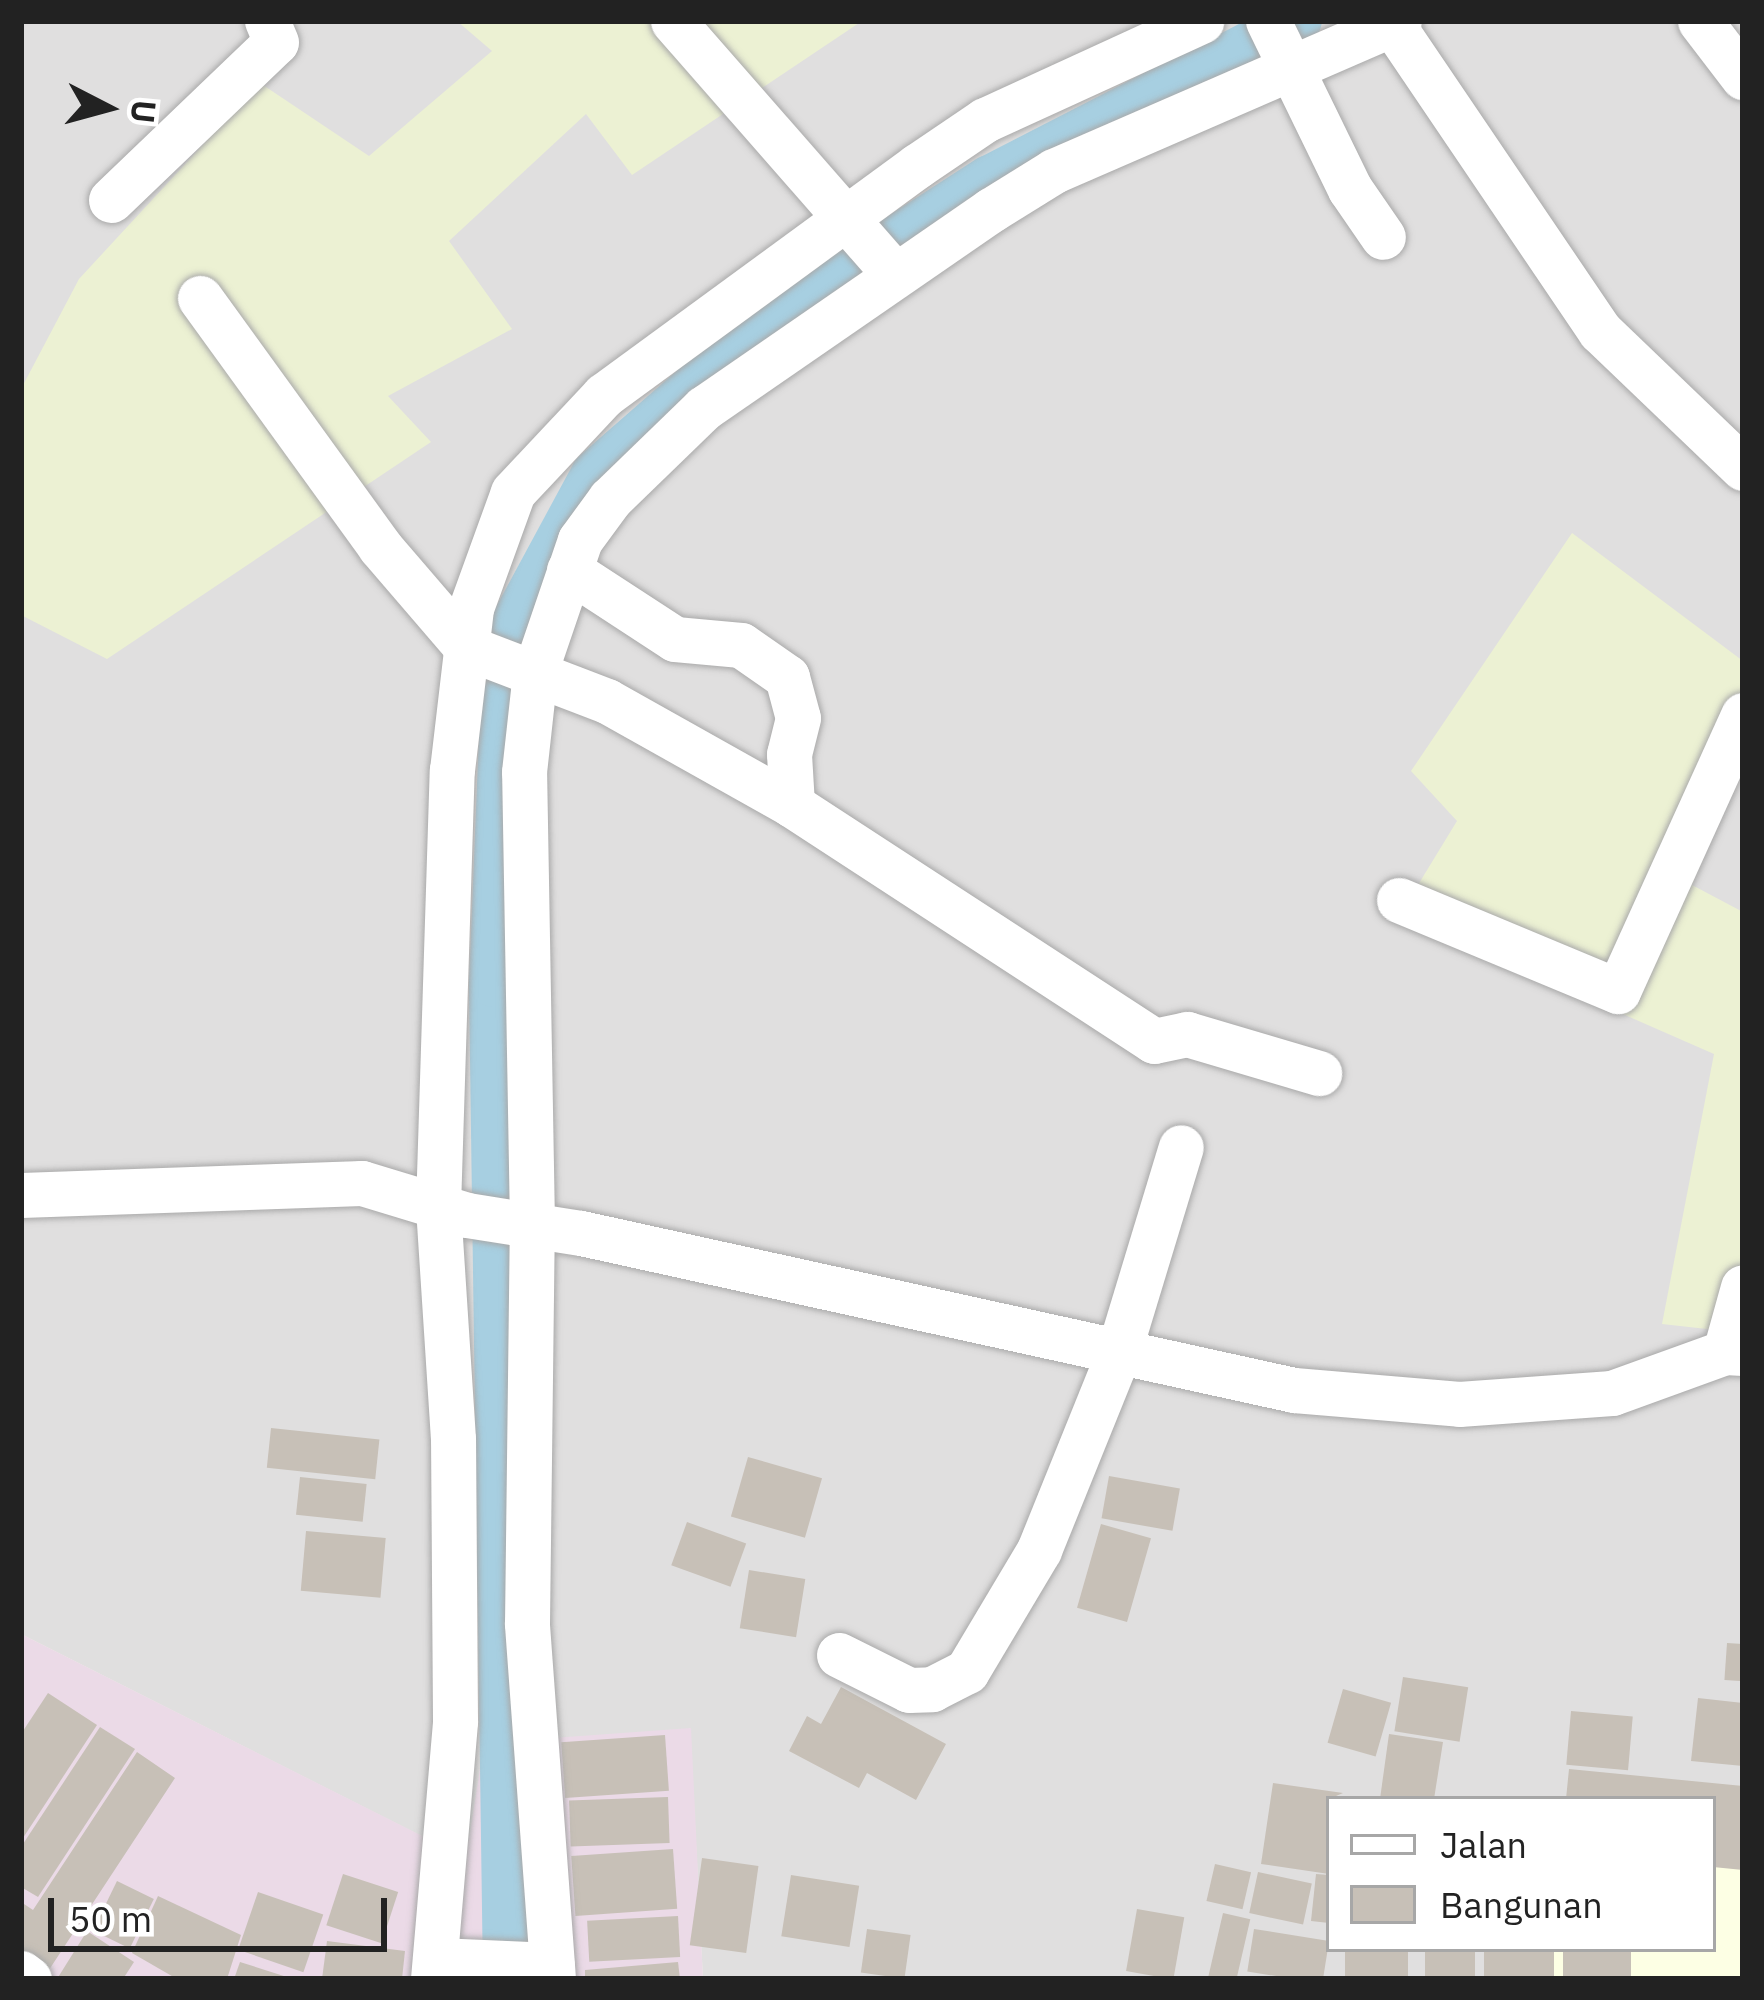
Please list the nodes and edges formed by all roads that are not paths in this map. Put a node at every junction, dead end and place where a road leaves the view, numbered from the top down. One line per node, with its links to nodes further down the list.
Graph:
1 (267, 21): 8 (street)
2 (673, 21): 9 (street)
3 (1201, 21): 9 (street)
4 (1700, 21): 7 (street)
5 (1395, 22): 6 (street); 13 (street)
6 (1278, 46): 10 (street); 11 (street)
7 (1743, 77)
8 (111, 200)
9 (849, 220): 11 (street); 15 (street)
10 (1383, 237)
11 (888, 268): 14 (street)
12 (200, 298): 15 (street)
13 (1743, 468)
14 (569, 570): 15 (street); 17 (street)
15 (502, 661): 17 (street); 22 (street); 23 (street)
16 (1743, 715): 18 (street)
17 (792, 805): 19 (street)
18 (1399, 900)
19 (1318, 1073)
20 (1181, 1147): 26 (street)
21 (21, 1195): 22 (street)
22 (453, 1211): 23 (street); 28 (street)
23 (525, 1224): 26 (street); 29 (street)
24 (1743, 1287): 25 (street)
25 (1734, 1352): 26 (street)
26 (1118, 1354): 27 (street)
27 (839, 1655)
28 (443, 1966): 29 (street)
29 (547, 1969)
30 (21, 1973): 31 (street)
31 (29, 1979)

